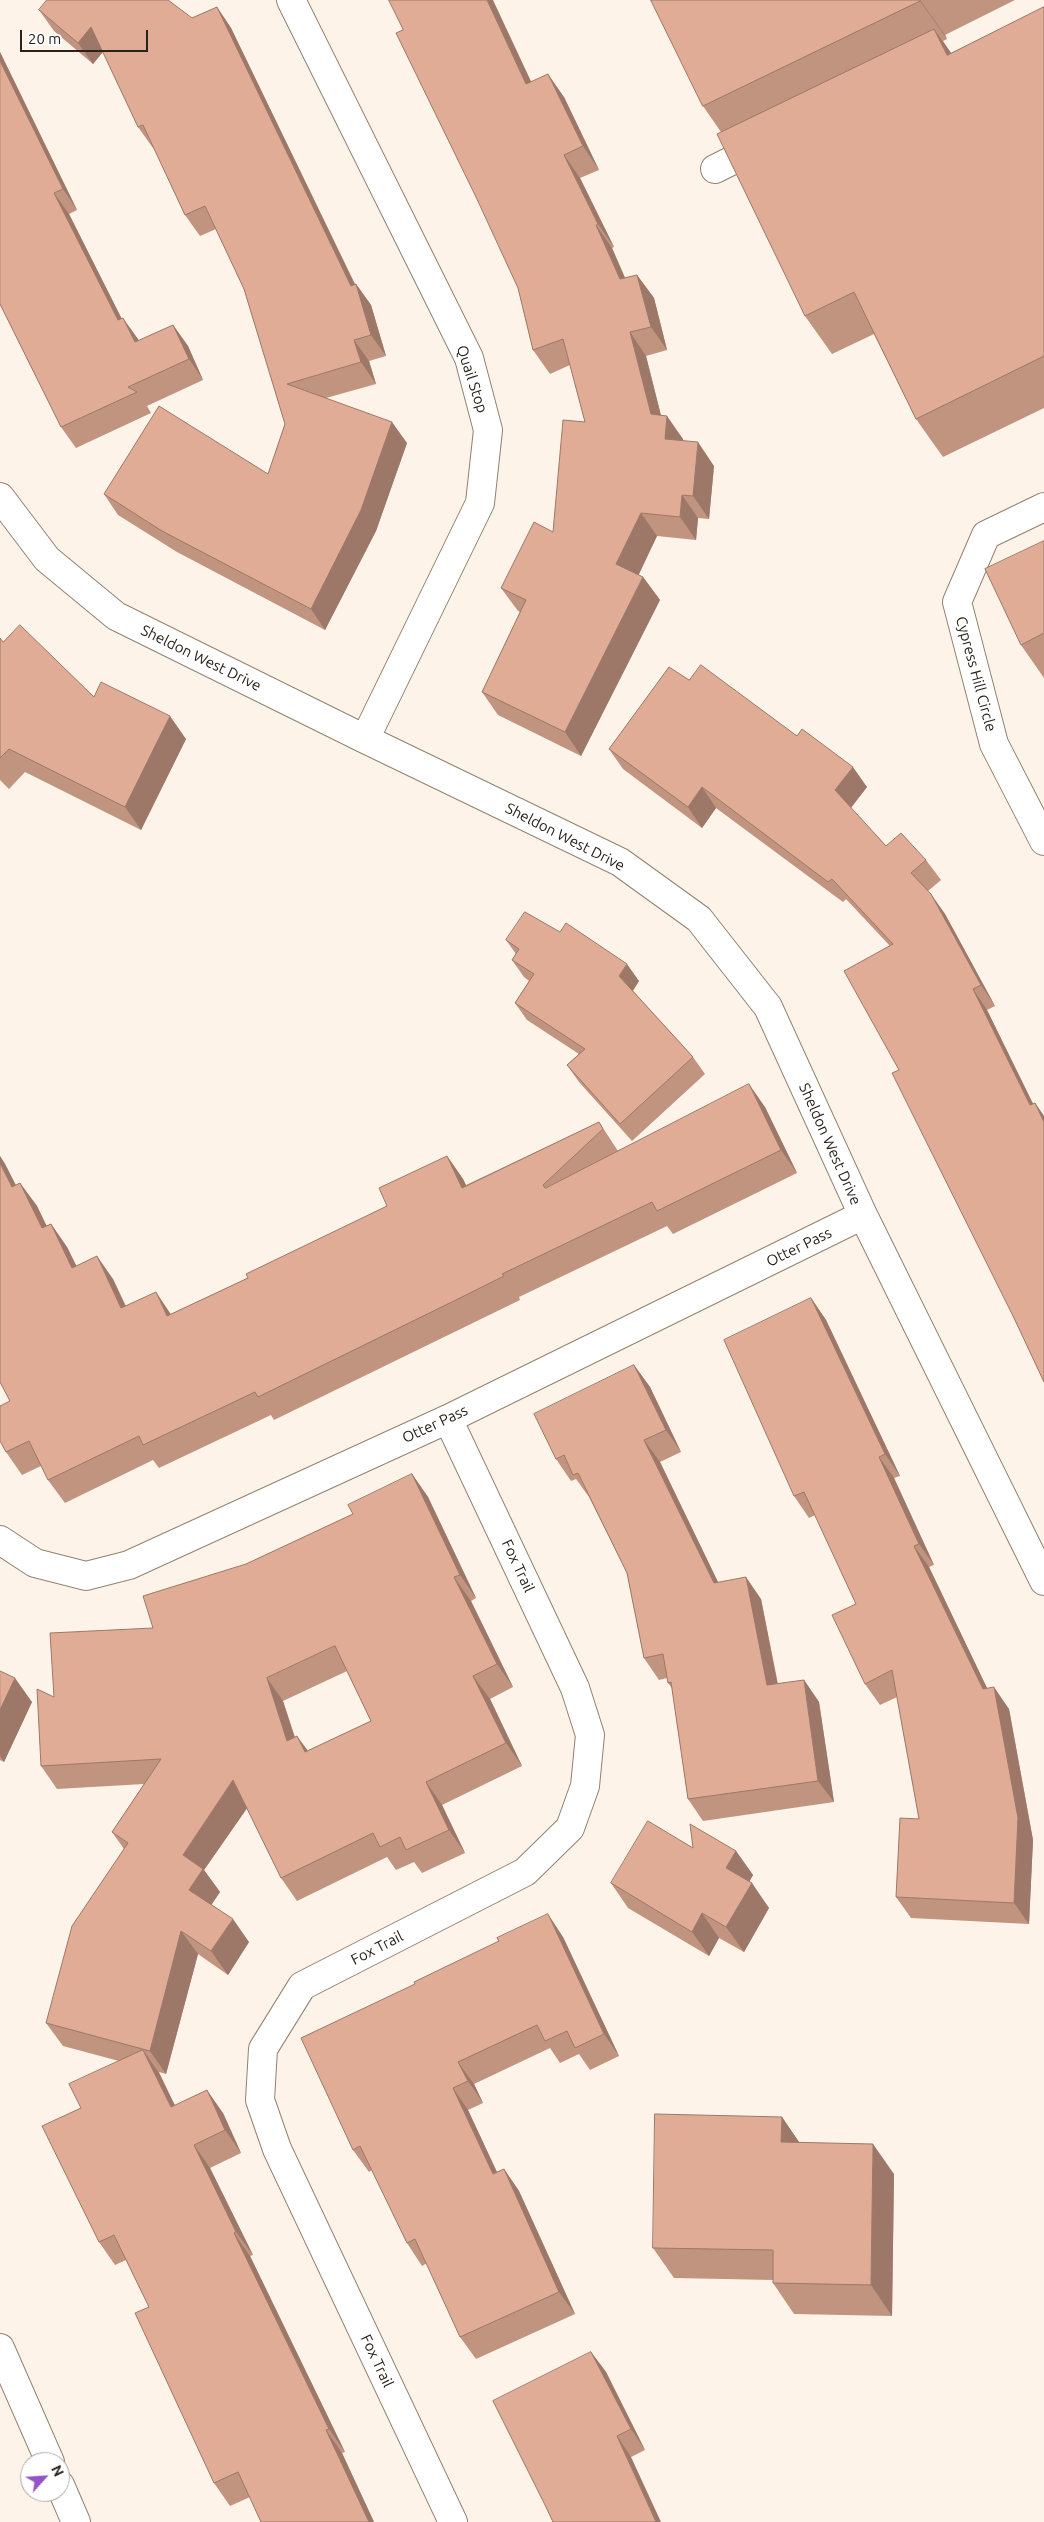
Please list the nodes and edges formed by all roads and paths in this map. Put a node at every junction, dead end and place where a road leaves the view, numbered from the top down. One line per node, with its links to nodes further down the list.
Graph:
1 (291, 0): 6 (street, Quail Stop)
2 (786, 134): 3 (street)
3 (715, 169)
4 (0, 497): 6 (street, Sheldon West Drive)
5 (1044, 507): 7 (street, Cypress Hill Circle)
6 (365, 739): 8 (street, Sheldon West Drive)
7 (1044, 841)
8 (863, 1215): 9 (street, Otter Pass); 11 (street, Sheldon West Drive)
9 (448, 1419): 10 (street, Otter Pass); 16 (street, Fox Trail)
10 (0, 1540)
11 (1044, 1581)
12 (0, 2348): 13 (street)
13 (46, 2452)
14 (67, 2502): 15 (street)
15 (76, 2522)
16 (453, 2522)

